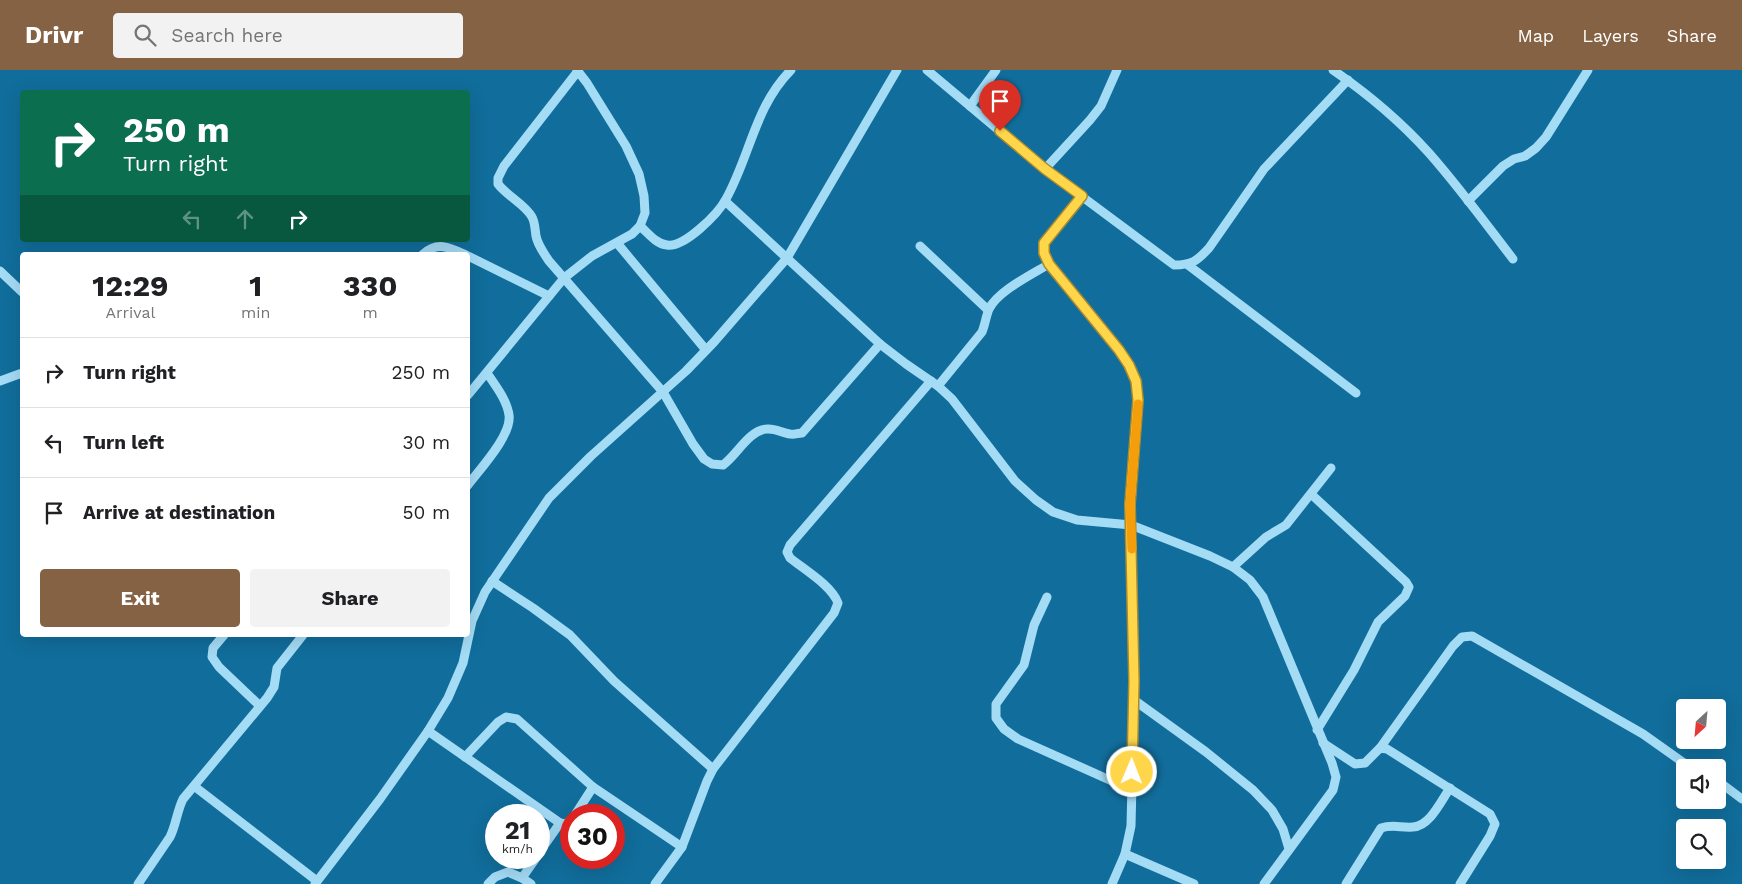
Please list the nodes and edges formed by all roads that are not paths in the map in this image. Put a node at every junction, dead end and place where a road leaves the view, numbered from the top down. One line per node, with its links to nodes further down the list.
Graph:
1 (791, 70): 13 (street)
2 (897, 70): 21 (street)
3 (927, 70): 10 (street)
4 (996, 70): 10 (street)
5 (1117, 70): 11 (street)
6 (1334, 70): 9 (street)
7 (1588, 70): 14 (street)
8 (578, 71): 15 (street); 26 (street)
9 (1348, 80): 14 (street); 24 (street)
10 (970, 106): 11 (street)
11 (1045, 169): 12 (street)
12 (1082, 196): 23 (street); 24 (street)
13 (725, 201): 15 (street); 21 (street)
14 (1468, 201): 22 (street)
15 (640, 226): 16 (street)
16 (617, 243): 26 (street); 31 (street)
17 (920, 246): 29 (street)
18 (426, 252): 19 (street)
19 (459, 252)
20 (470, 256): 28 (street)
21 (786, 258): 30 (street); 31 (street)
22 (1513, 259)
23 (1049, 264): 29 (street); 42 (street)
24 (1188, 265): 38 (street)
25 (0, 271): 27 (street)
26 (564, 278): 28 (street); 36 (street)
27 (20, 290)
28 (549, 296): 32 (street)
29 (988, 310): 35 (street)
30 (880, 344): 35 (street); 36 (street)
31 (706, 350): 36 (street)
32 (487, 373): 37 (street); 40 (street)
33 (20, 374): 34 (street)
34 (0, 381)
35 (934, 384): 42 (street); 58 (street)
36 (663, 392): 44 (street)
37 (470, 393)
38 (1356, 393)
39 (1331, 468): 41 (street)
40 (470, 482)
41 (1311, 494): 43 (street); 52 (street)
42 (1131, 525): 43 (street); 50 (street)
43 (1233, 567): 52 (street)
44 (492, 582): 46 (street); 58 (street)
45 (1047, 597): 63 (street)
46 (470, 629)
47 (222, 637): 51 (street)
48 (301, 637): 51 (street)
49 (468, 637): 53 (street)
50 (1134, 700): 63 (street); 69 (street)
51 (260, 706): 59 (street)
52 (1317, 730): 54 (street)
53 (428, 731): 56 (street); 73 (street)
54 (1323, 743): 55 (street); 69 (street)
55 (1380, 748): 57 (street); 62 (street)
56 (465, 757): 60 (street); 66 (street)
57 (1679, 759)
58 (713, 768): 68 (street)
59 (194, 786): 73 (street); 74 (street)
60 (593, 787): 65 (street); 68 (street)
61 (1726, 787): 64 (street)
62 (1450, 788): 81 (street); 82 (street)
63 (1132, 790): 70 (street)
64 (1742, 799)
65 (582, 804)
66 (560, 822): 67 (street)
67 (550, 837)
68 (682, 847): 77 (street)
69 (1289, 849): 80 (street)
70 (1125, 854): 78 (street); 79 (street)
71 (528, 869): 72 (street)
72 (522, 878): 75 (street); 76 (street)
73 (316, 883)
74 (138, 884)
75 (488, 884)
76 (531, 884)
77 (655, 884)
78 (1112, 884)
79 (1194, 884)
80 (1264, 884)
81 (1346, 884)
82 (1460, 884)

